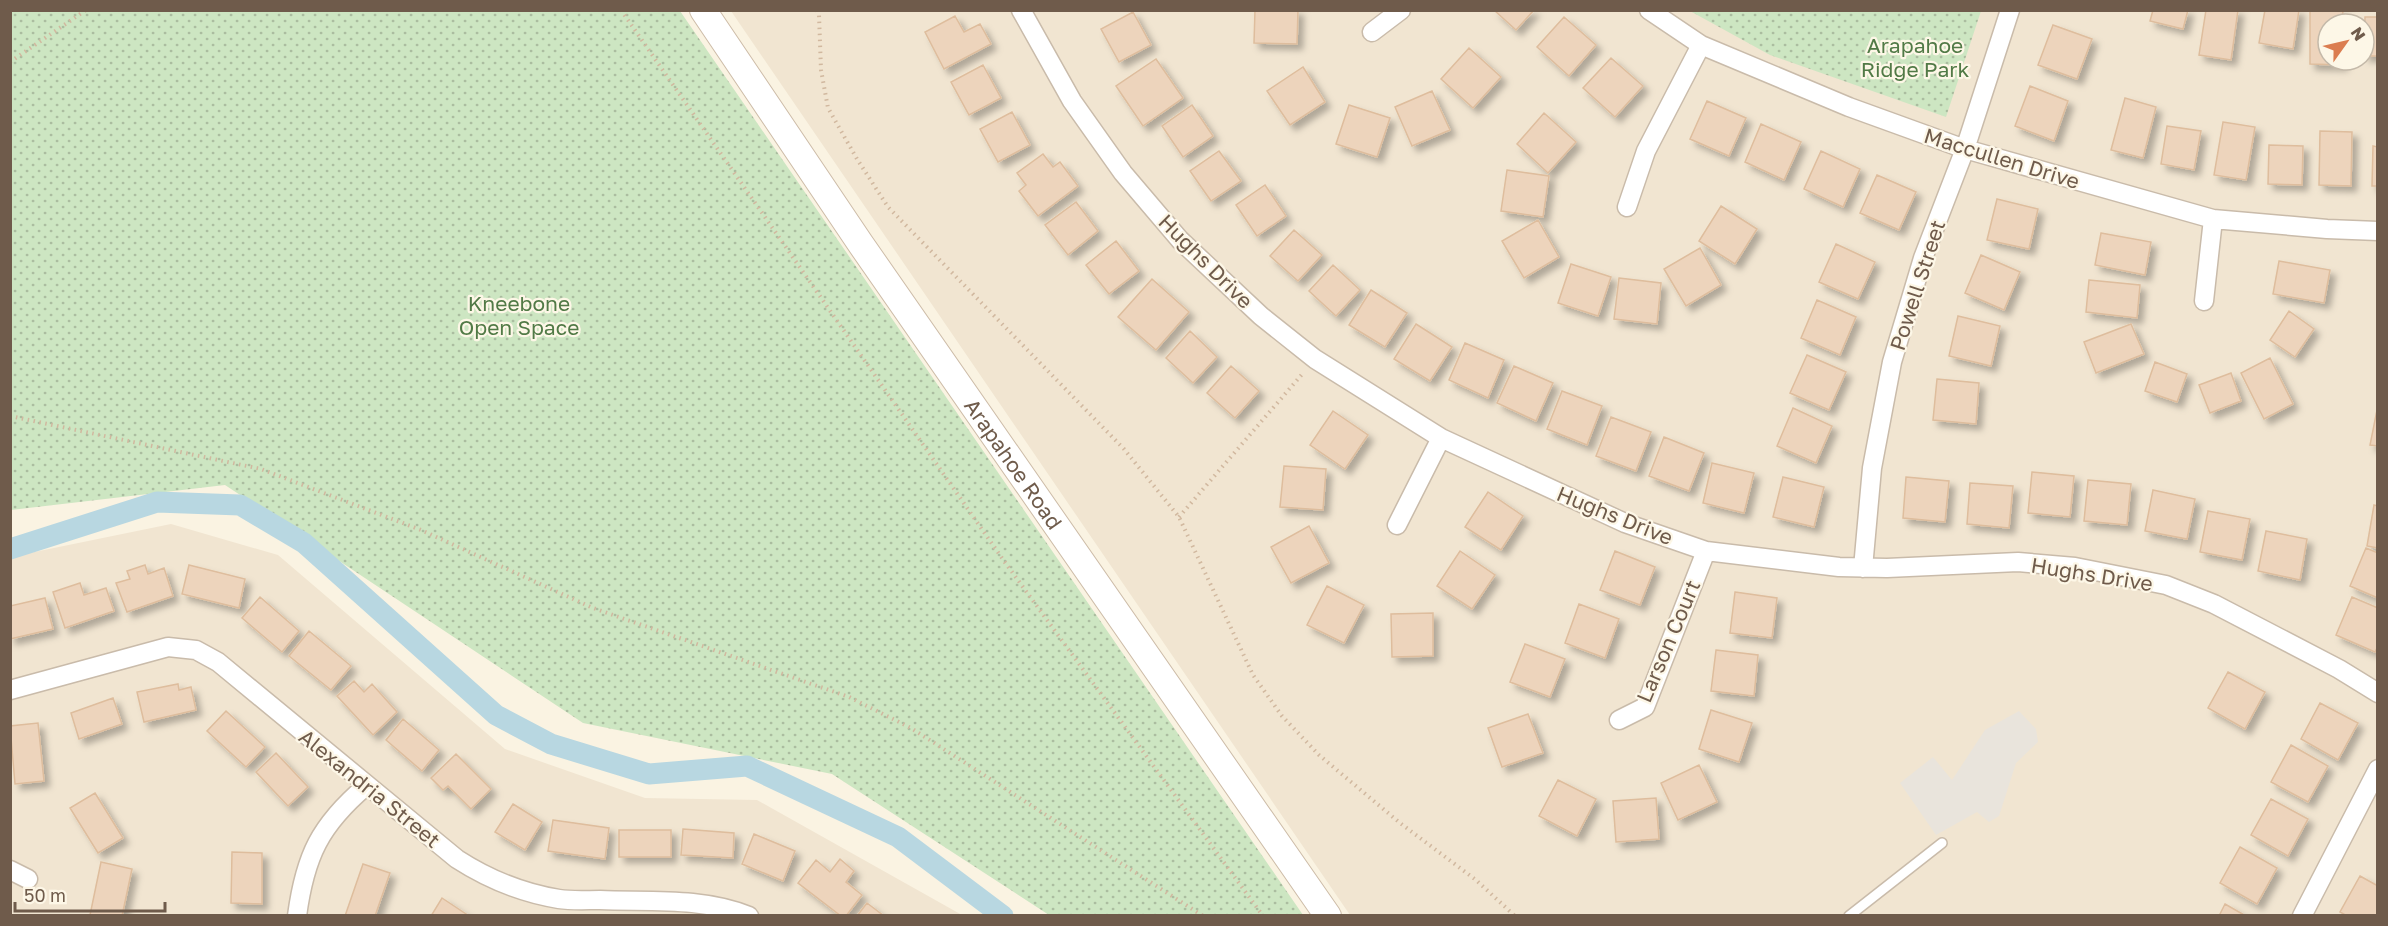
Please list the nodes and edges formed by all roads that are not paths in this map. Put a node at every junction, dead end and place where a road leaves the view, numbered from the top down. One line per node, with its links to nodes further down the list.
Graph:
1 (703, 10): 27 (main road, Arapahoe Road)
2 (1021, 10): 13 (street, Hughs Drive)
3 (1401, 10): 6 (street)
4 (1649, 10): 7 (street, Maccullen Drive)
5 (2010, 10): 8 (street, Powell Street)
6 (1372, 32)
7 (1701, 45): 8 (street, Maccullen Drive); 9 (street)
8 (1965, 149): 10 (street, Maccullen Drive); 16 (street, Powell Street)
9 (1626, 207)
10 (2213, 219): 11 (street, Maccullen Drive); 12 (street)
11 (2378, 231)
12 (2204, 301)
13 (1441, 438): 14 (street); 15 (street, Hughs Drive)
14 (1397, 525)
15 (1706, 551): 16 (street, Hughs Drive); 19 (street, Larson Court)
16 (1863, 568): 18 (street, Hughs Drive)
17 (10, 690): 21 (street, Alexandria Street)
18 (2378, 693)
19 (1619, 720)
20 (2378, 769): 29 (street)
21 (366, 786): 25 (street); 26 (street, Alexandria Street)
22 (1942, 843): 28 (lane)
23 (10, 870): 24 (street)
24 (28, 879)
25 (297, 915)
26 (749, 915)
27 (1328, 915)
28 (1849, 915)
29 (2302, 915)

